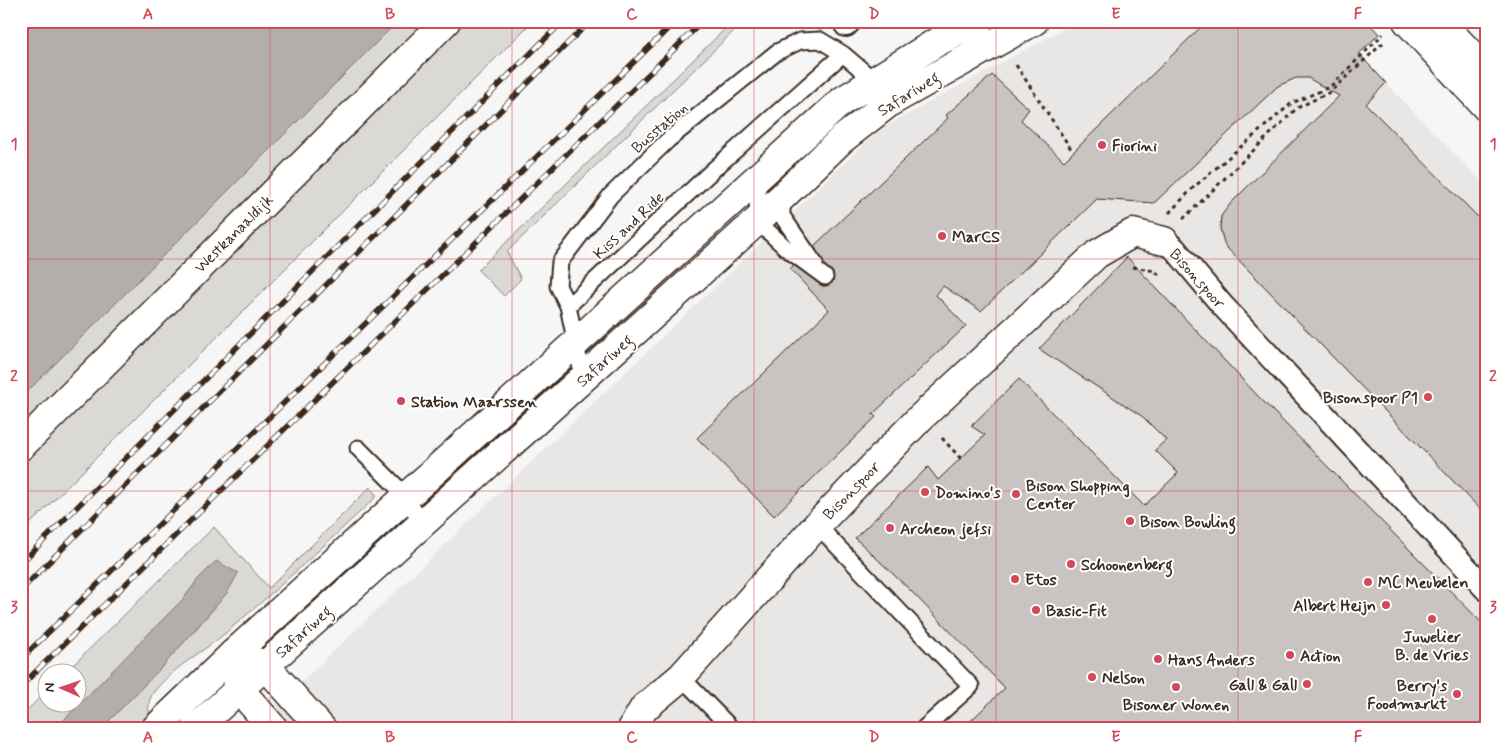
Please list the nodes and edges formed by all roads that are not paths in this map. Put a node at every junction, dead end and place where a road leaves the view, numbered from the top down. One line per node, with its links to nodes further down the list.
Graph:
1 (446, 21): 17 (street, Westkanaaldijk)
2 (979, 21): 8 (street, Safariweg)
3 (1034, 21): 8 (street, Safariweg)
4 (1440, 21): 7 (street)
5 (1397, 26): 9 (street)
6 (843, 54): 8 (lane, Busstation); 14 (lane, Kiss and Ride); 14 (lane, Busstation)
7 (1486, 70)
8 (881, 92): 10 (street, Safariweg); 11 (street, Safariweg)
9 (1486, 107)
10 (758, 178): 12 (lane); 15 (street, Safariweg)
11 (782, 197): 12 (street, Safariweg); 12 (lane)
12 (757, 221): 16 (street, Safariweg)
13 (1164, 241): 21 (street, Bisonspoor); 22 (street, Bisonspoor)
14 (568, 306): 15 (lane, Busstation)
15 (576, 344): 16 (lane, Busstation); 19 (street, Safariweg)
16 (584, 378): 20 (street, Safariweg)
17 (21, 446)
18 (358, 448): 19 (lane)
19 (405, 499): 20 (lane); 23 (street, Safariweg)
20 (423, 522): 24 (street, Safariweg)
21 (817, 525): 25 (street, Bisonspoor); 33 (lane, Bisonspoor)
22 (1486, 589)
23 (233, 654): 24 (street); 26 (street); 27 (street, Safariweg)
24 (266, 665): 26 (street, Safariweg); 30 (street)
25 (690, 686): 31 (street, Bisonspoor); 32 (lane)
26 (239, 689): 28 (street, Safariweg); 29 (street)
27 (155, 729)
28 (195, 729)
29 (274, 729)
30 (322, 729)
31 (632, 729)
32 (732, 729)
33 (923, 729)

